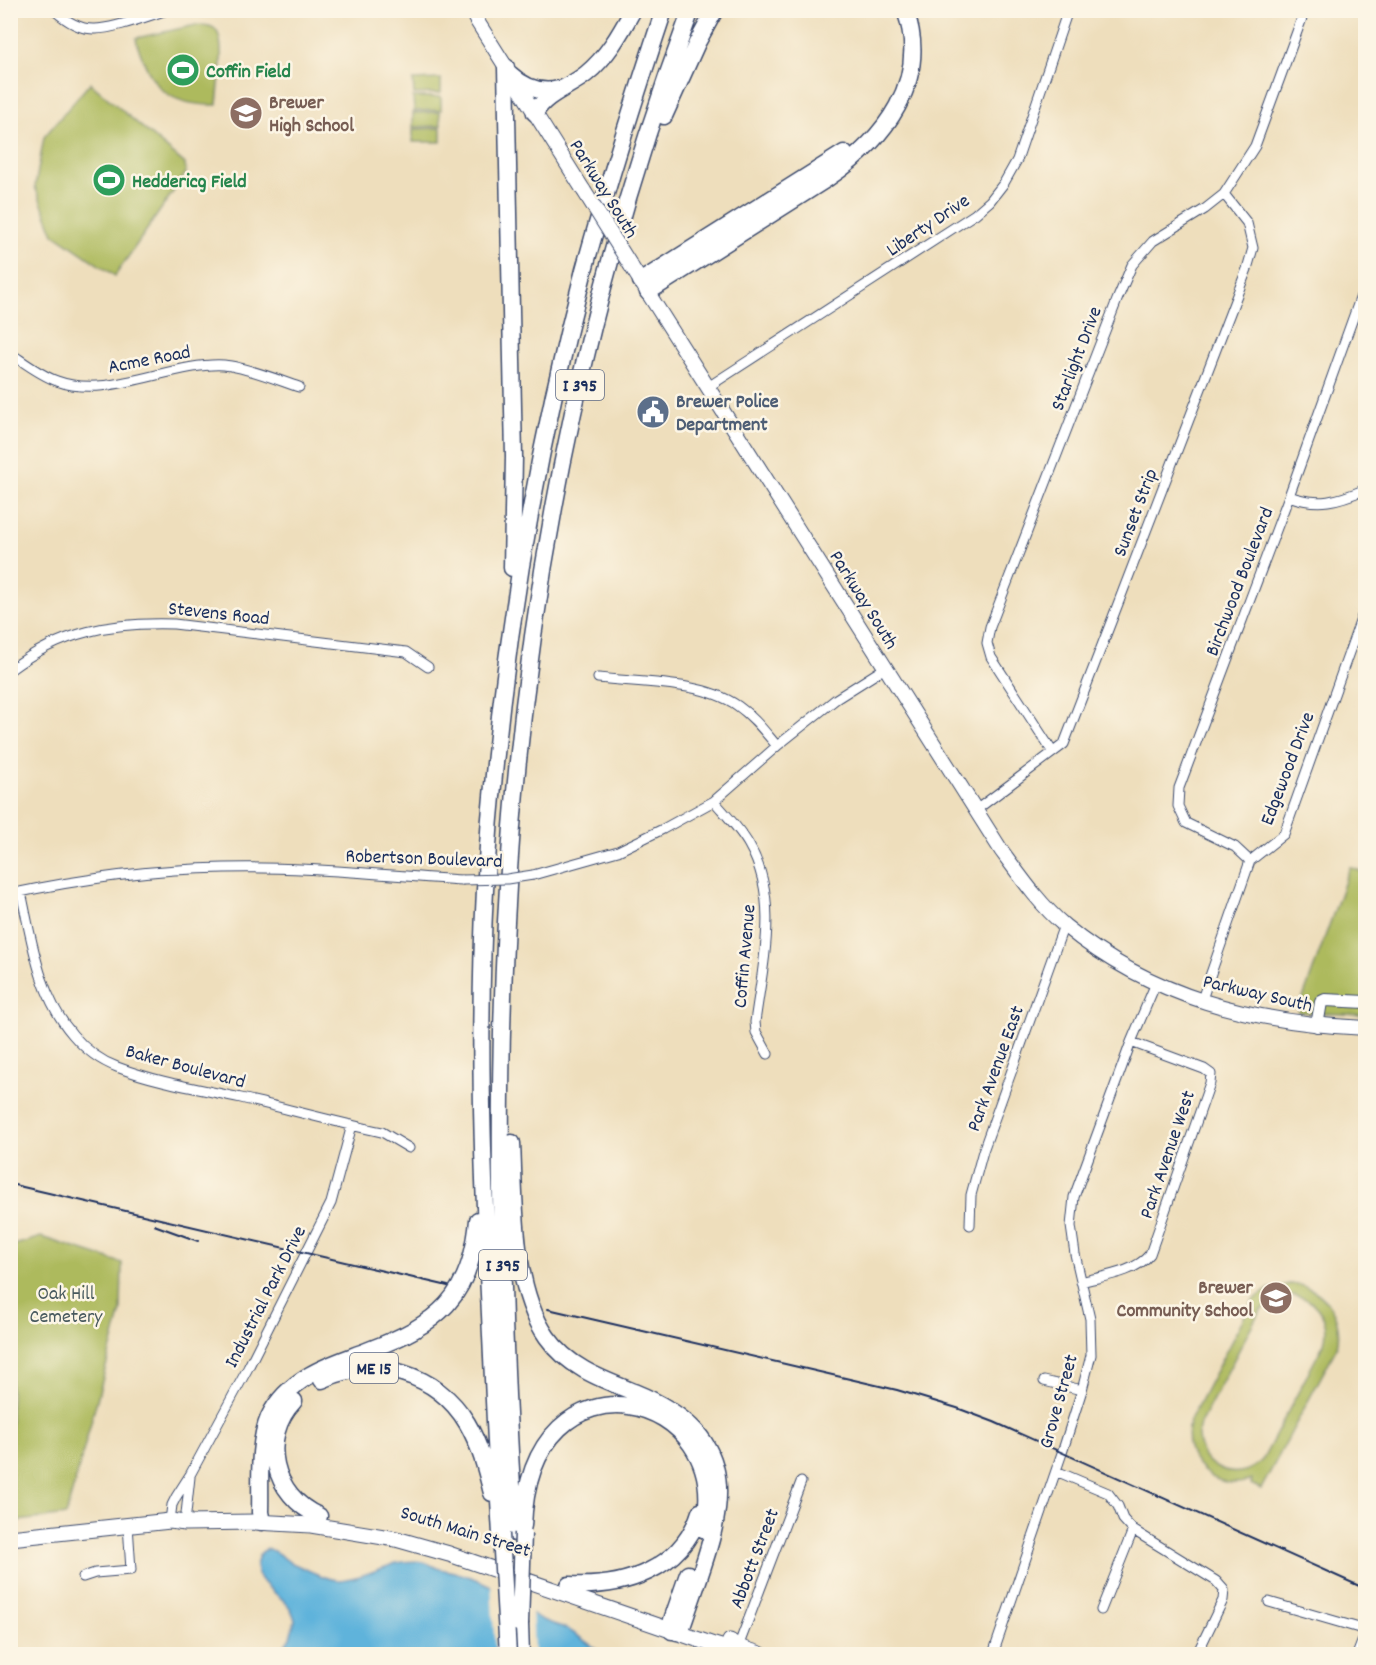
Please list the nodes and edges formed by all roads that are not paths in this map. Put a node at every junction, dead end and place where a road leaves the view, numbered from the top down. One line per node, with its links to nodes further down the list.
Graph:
1 (54, 10): 2 (street)
2 (167, 10)
3 (470, 10): 12 (main road, Parkway South)
4 (633, 10): 13 (highway)
5 (664, 10): 30 (highway, I 395)
6 (691, 10): 17 (highway, I 395)
7 (715, 10): 17 (highway)
8 (892, 10): 19 (highway)
9 (904, 10): 19 (highway)
10 (1068, 10): 22 (street, Liberty Drive)
11 (1305, 10): 16 (street, Starlight Drive)
12 (508, 70): 13 (highway); 14 (main road, Parkway South); 15 (highway)
13 (566, 87): 14 (highway)
14 (537, 116): 15 (highway); 19 (main road, Parkway South, bridge)
15 (508, 144): 30 (highway)
16 (1224, 194): 32 (street, Sunset Strip); 32 (street, Starlight Drive)
17 (625, 208): 40 (highway, I 395)
18 (1365, 282): 24 (street, Birchwood Boulevard)
19 (644, 287): 22 (main road, Parkway South)
20 (10, 353): 21 (street, Acme Road)
21 (299, 387)
22 (708, 387): 27 (main road, Parkway South)
23 (1365, 489): 24 (street)
24 (1289, 496): 35 (street, Birchwood Boulevard)
25 (1365, 605): 35 (street, Edgewood Drive)
26 (428, 667): 28 (street, Stevens Road)
27 (885, 668): 31 (street, Robertson Boulevard); 34 (main road, Parkway South)
28 (10, 670)
29 (598, 678): 31 (street)
30 (501, 710): 48 (highway, I 395)
31 (777, 746): 33 (street, Robertson Boulevard)
32 (1052, 751): 34 (street, Sunset Strip)
33 (714, 801): 36 (street, Robertson Boulevard, bridge); 46 (street, Coffin Avenue)
34 (976, 810): 38 (main road, Parkway South)
35 (1250, 861): 41 (street)
36 (21, 892): 37 (street, Robertson Boulevard); 47 (street, Baker Boulevard)
37 (10, 894)
38 (1064, 925): 39 (main road, Parkway South); 50 (street, Park Avenue East)
39 (1156, 983): 41 (main road, Parkway South); 45 (street, Grove Street)
40 (503, 995): 64 (highway, I 395); 70 (highway)
41 (1201, 1002): 43 (main road, Parkway South)
42 (1365, 1002): 43 (street)
43 (1317, 1026): 44 (main road, Parkway South)
44 (1365, 1028)
45 (1131, 1042): 51 (street, Grove Street); 51 (street, Park Avenue West)
46 (768, 1054)
47 (352, 1125): 49 (street, Baker Boulevard); 56 (street, Industrial Park Drive)
48 (482, 1138): 60 (highway); 64 (highway, I 395)
49 (409, 1148)
50 (970, 1225)
51 (1081, 1282): 53 (street, Grove Street)
52 (1044, 1381): 53 (street)
53 (1082, 1390): 55 (street, Grove Street)
54 (273, 1454): 59 (highway); 60 (highway); 64 (highway, ME 15)
55 (1056, 1472): 63 (street); 77 (street, Grove Street)
56 (190, 1475): 61 (street, Industrial Park Drive); 61 (street, Industrial Park Drive)
57 (704, 1479): 64 (highway, ME 15); 67 (highway); 70 (highway, ME 15)
58 (801, 1482): 73 (street, Abbott Street)
59 (319, 1516): 60 (main road, South Main Street); 67 (main road, South Main Street)
60 (265, 1517): 61 (main road, South Main Street); 70 (main road, South Main Street)
61 (180, 1519): 62 (main road, South Main Street)
62 (128, 1525): 65 (main road, South Main Street); 66 (street)
63 (1132, 1530): 69 (street); 78 (street)
64 (513, 1534): 74 (highway, I 395, bridge); 75 (highway, ME 15, bridge)
65 (10, 1538)
66 (83, 1577)
67 (569, 1585): 70 (main road, South Main Street)
68 (1269, 1602): 71 (street)
69 (1101, 1610)
70 (676, 1627): 73 (main road, South Main Street)
71 (1365, 1630)
72 (1365, 1636): 79 (street)
73 (738, 1647): 76 (main road, South Main Street)
74 (508, 1654)
75 (521, 1654)
76 (760, 1654)
77 (993, 1654)
78 (1197, 1654)
79 (1359, 1654)

